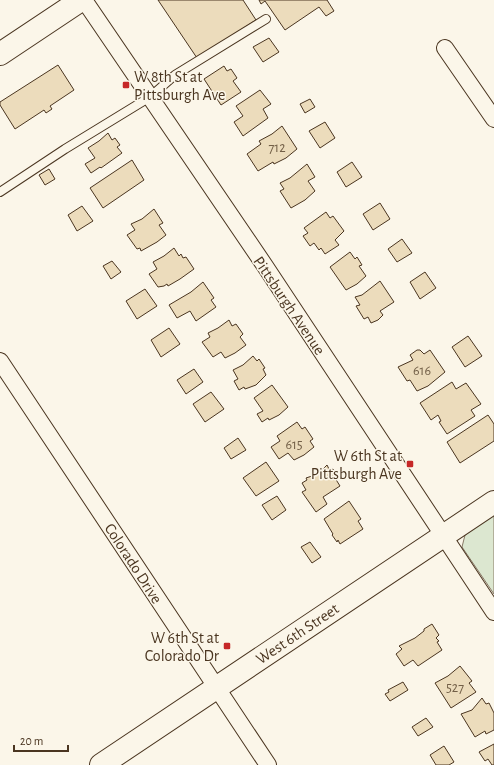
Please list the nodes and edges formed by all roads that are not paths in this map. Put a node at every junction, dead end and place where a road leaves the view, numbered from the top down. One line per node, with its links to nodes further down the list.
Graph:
1 (81, 0): 5 (street)
2 (84, 0): 6 (street, Pittsburgh Avenue)
3 (266, 19): 6 (lane)
4 (445, 48): 7 (street)
5 (0, 54)
6 (150, 97): 8 (lane); 11 (street, Pittsburgh Avenue)
7 (494, 119)
8 (0, 192)
9 (0, 360): 13 (street, Colorado Drive)
10 (494, 502): 11 (street, West 6th Street)
11 (443, 536): 12 (street, Pittsburgh Avenue); 13 (street, West 6th Street)
12 (494, 612)
13 (216, 687): 14 (street, West 6th Street); 15 (street, Colorado Drive)
14 (101, 765)
15 (268, 765)

